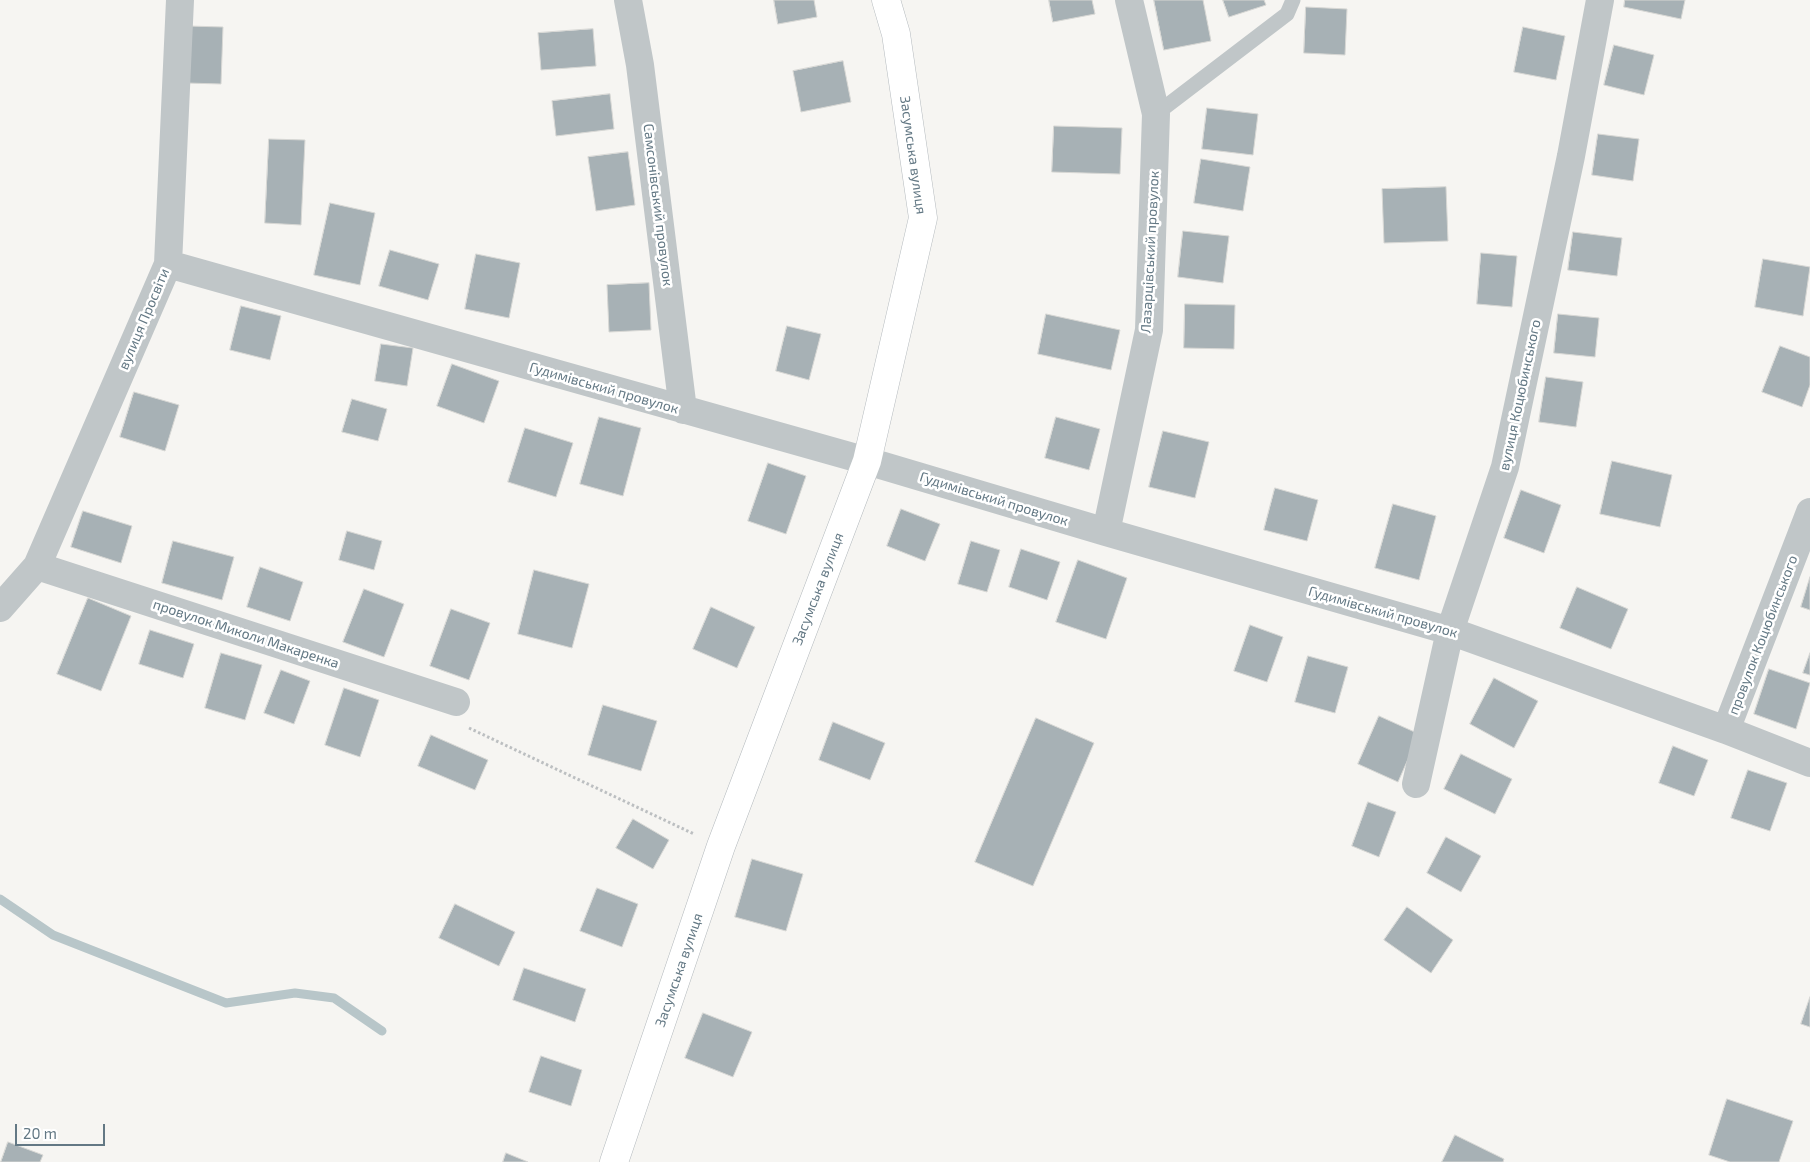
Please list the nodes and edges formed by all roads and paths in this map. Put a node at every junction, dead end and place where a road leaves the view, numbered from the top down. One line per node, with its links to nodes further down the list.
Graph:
1 (180, 0): 8 (street, вулиця Просвіти)
2 (628, 0): 9 (street, Самсонівський провулок)
3 (886, 0): 10 (street, Засумська вулиця)
4 (1129, 0): 7 (street, Лазарцівський провулок)
5 (1292, 0): 7 (lane)
6 (1600, 0): 15 (street, вулиця Коцюбинського)
7 (1156, 114): 12 (street, Лазарцівський провулок)
8 (168, 264): 9 (street, Гудимівський провулок); 13 (street, вулиця Просвіти)
9 (683, 410): 10 (street, Гудимівський провулок)
10 (867, 461): 12 (street, Гудимівський провулок); 20 (street, Засумська вулиця)
11 (1810, 512): 17 (street, провулок Коцюбинського)
12 (1106, 532): 15 (street, Гудимівський провулок)
13 (37, 566): 14 (street, вулиця Просвіти); 16 (street, провулок Миколи Макаренка)
14 (0, 608)
15 (1450, 631): 17 (street, Гудимівський провулок); 19 (street, вулиця Коцюбинського)
16 (456, 702): 20 (path)
17 (1726, 730): 18 (street, Гудимівський провулок)
18 (1810, 763)
19 (1416, 784)
20 (721, 846): 21 (street, Засумська вулиця)
21 (614, 1162)

